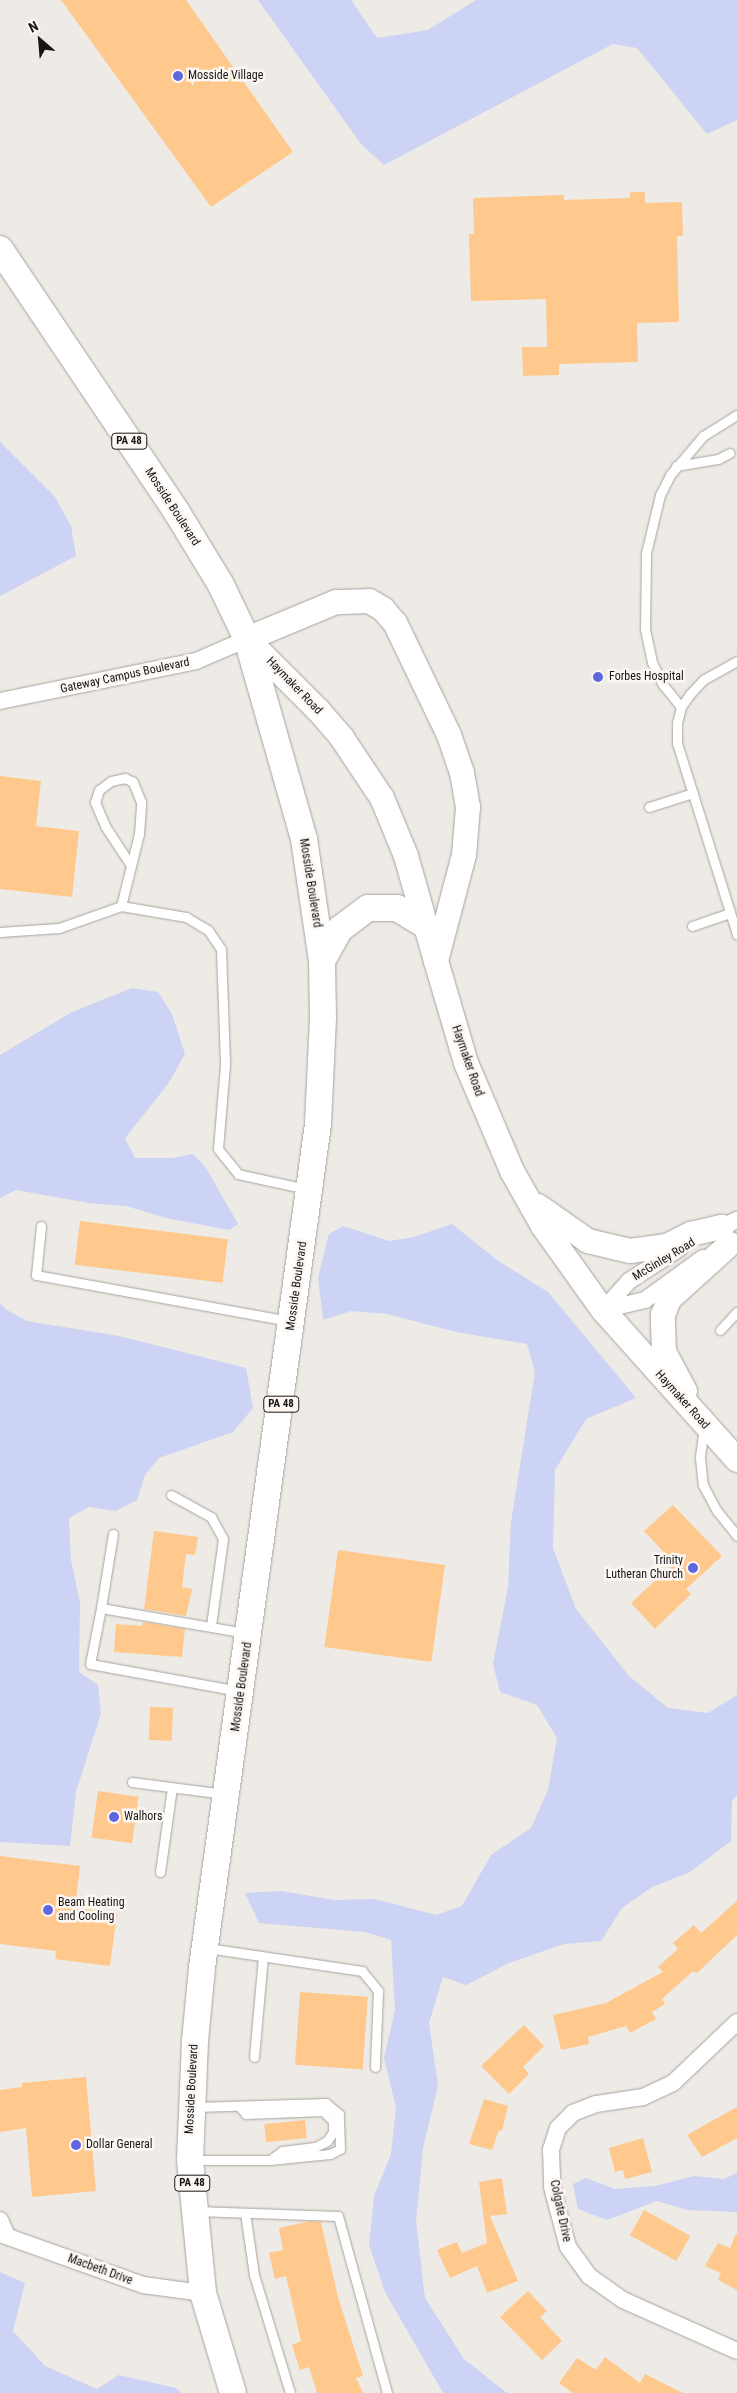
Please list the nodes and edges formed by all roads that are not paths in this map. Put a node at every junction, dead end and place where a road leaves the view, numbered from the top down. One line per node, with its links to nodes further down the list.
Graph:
1 (0, 249): 5 (main road, Mosside Boulevard / PA 48)
2 (737, 415): 4 (lane)
3 (730, 453): 4 (lane)
4 (676, 466): 8 (lane)
5 (247, 639): 7 (street, Gateway Campus Boulevard); 14 (main road, Haymaker Road); 18 (main road, Mosside Boulevard / PA 48); 19 (main road)
6 (737, 661): 8 (lane)
7 (0, 701)
8 (681, 707): 9 (lane)
9 (693, 792): 10 (lane); 13 (lane)
10 (649, 807)
11 (130, 864): 11 (lane); 12 (lane)
12 (121, 906): 16 (lane); 20 (lane)
13 (730, 913): 15 (lane); 17 (lane)
14 (426, 925): 18 (main road); 19 (main road, Haymaker Road)
15 (692, 926)
16 (0, 932)
17 (737, 935)
18 (322, 961): 20 (main road, Mosside Boulevard / PA 48)
19 (436, 961): 21 (main road, Haymaker Road)
20 (310, 1190): 26 (main road, Mosside Boulevard / PA 48)
21 (528, 1198): 23 (main road); 24 (main road, Haymaker Road)
22 (41, 1226): 26 (lane)
23 (732, 1237): 24 (street, McGinley Road); 24 (street, McGinley Road); 28 (main road)
24 (603, 1310): 28 (main road, Haymaker Road)
25 (737, 1312): 27 (lane)
26 (292, 1322): 35 (main road, Mosside Boulevard / PA 48)
27 (720, 1330)
28 (704, 1425): 29 (main road, Haymaker Road); 32 (lane)
29 (737, 1460)
30 (172, 1494): 34 (lane)
31 (113, 1534): 33 (lane)
32 (737, 1536)
33 (101, 1608): 34 (lane); 36 (lane)
34 (211, 1625): 35 (lane)
35 (250, 1634): 36 (main road, Mosside Boulevard / PA 48)
36 (242, 1691): 39 (main road, Mosside Boulevard / PA 48)
37 (132, 1782): 38 (lane)
38 (172, 1788): 39 (lane); 40 (lane)
39 (227, 1795): 41 (main road, Mosside Boulevard / PA 48)
40 (160, 1872)
41 (205, 1948): 42 (lane); 47 (main road, Mosside Boulevard / PA 48)
42 (263, 1956): 44 (lane); 45 (lane)
43 (737, 2022): 55 (street, Colgate Drive)
44 (254, 2056)
45 (375, 2067)
46 (239, 2106): 47 (lane); 49 (lane); 49 (lane)
47 (191, 2108): 48 (main road, Mosside Boulevard / PA 48)
48 (190, 2160): 49 (lane); 50 (main road, Mosside Boulevard / PA 48)
49 (270, 2160)
50 (194, 2210): 51 (lane); 54 (main road, Mosside Boulevard / PA 48)
51 (245, 2213): 57 (lane); 58 (lane)
52 (0, 2220): 53 (street)
53 (4, 2235): 54 (street, Macbeth Drive)
54 (203, 2293): 56 (main road, Mosside Boulevard / PA 48)
55 (737, 2352)
56 (233, 2393)
57 (290, 2393)
58 (387, 2393)

